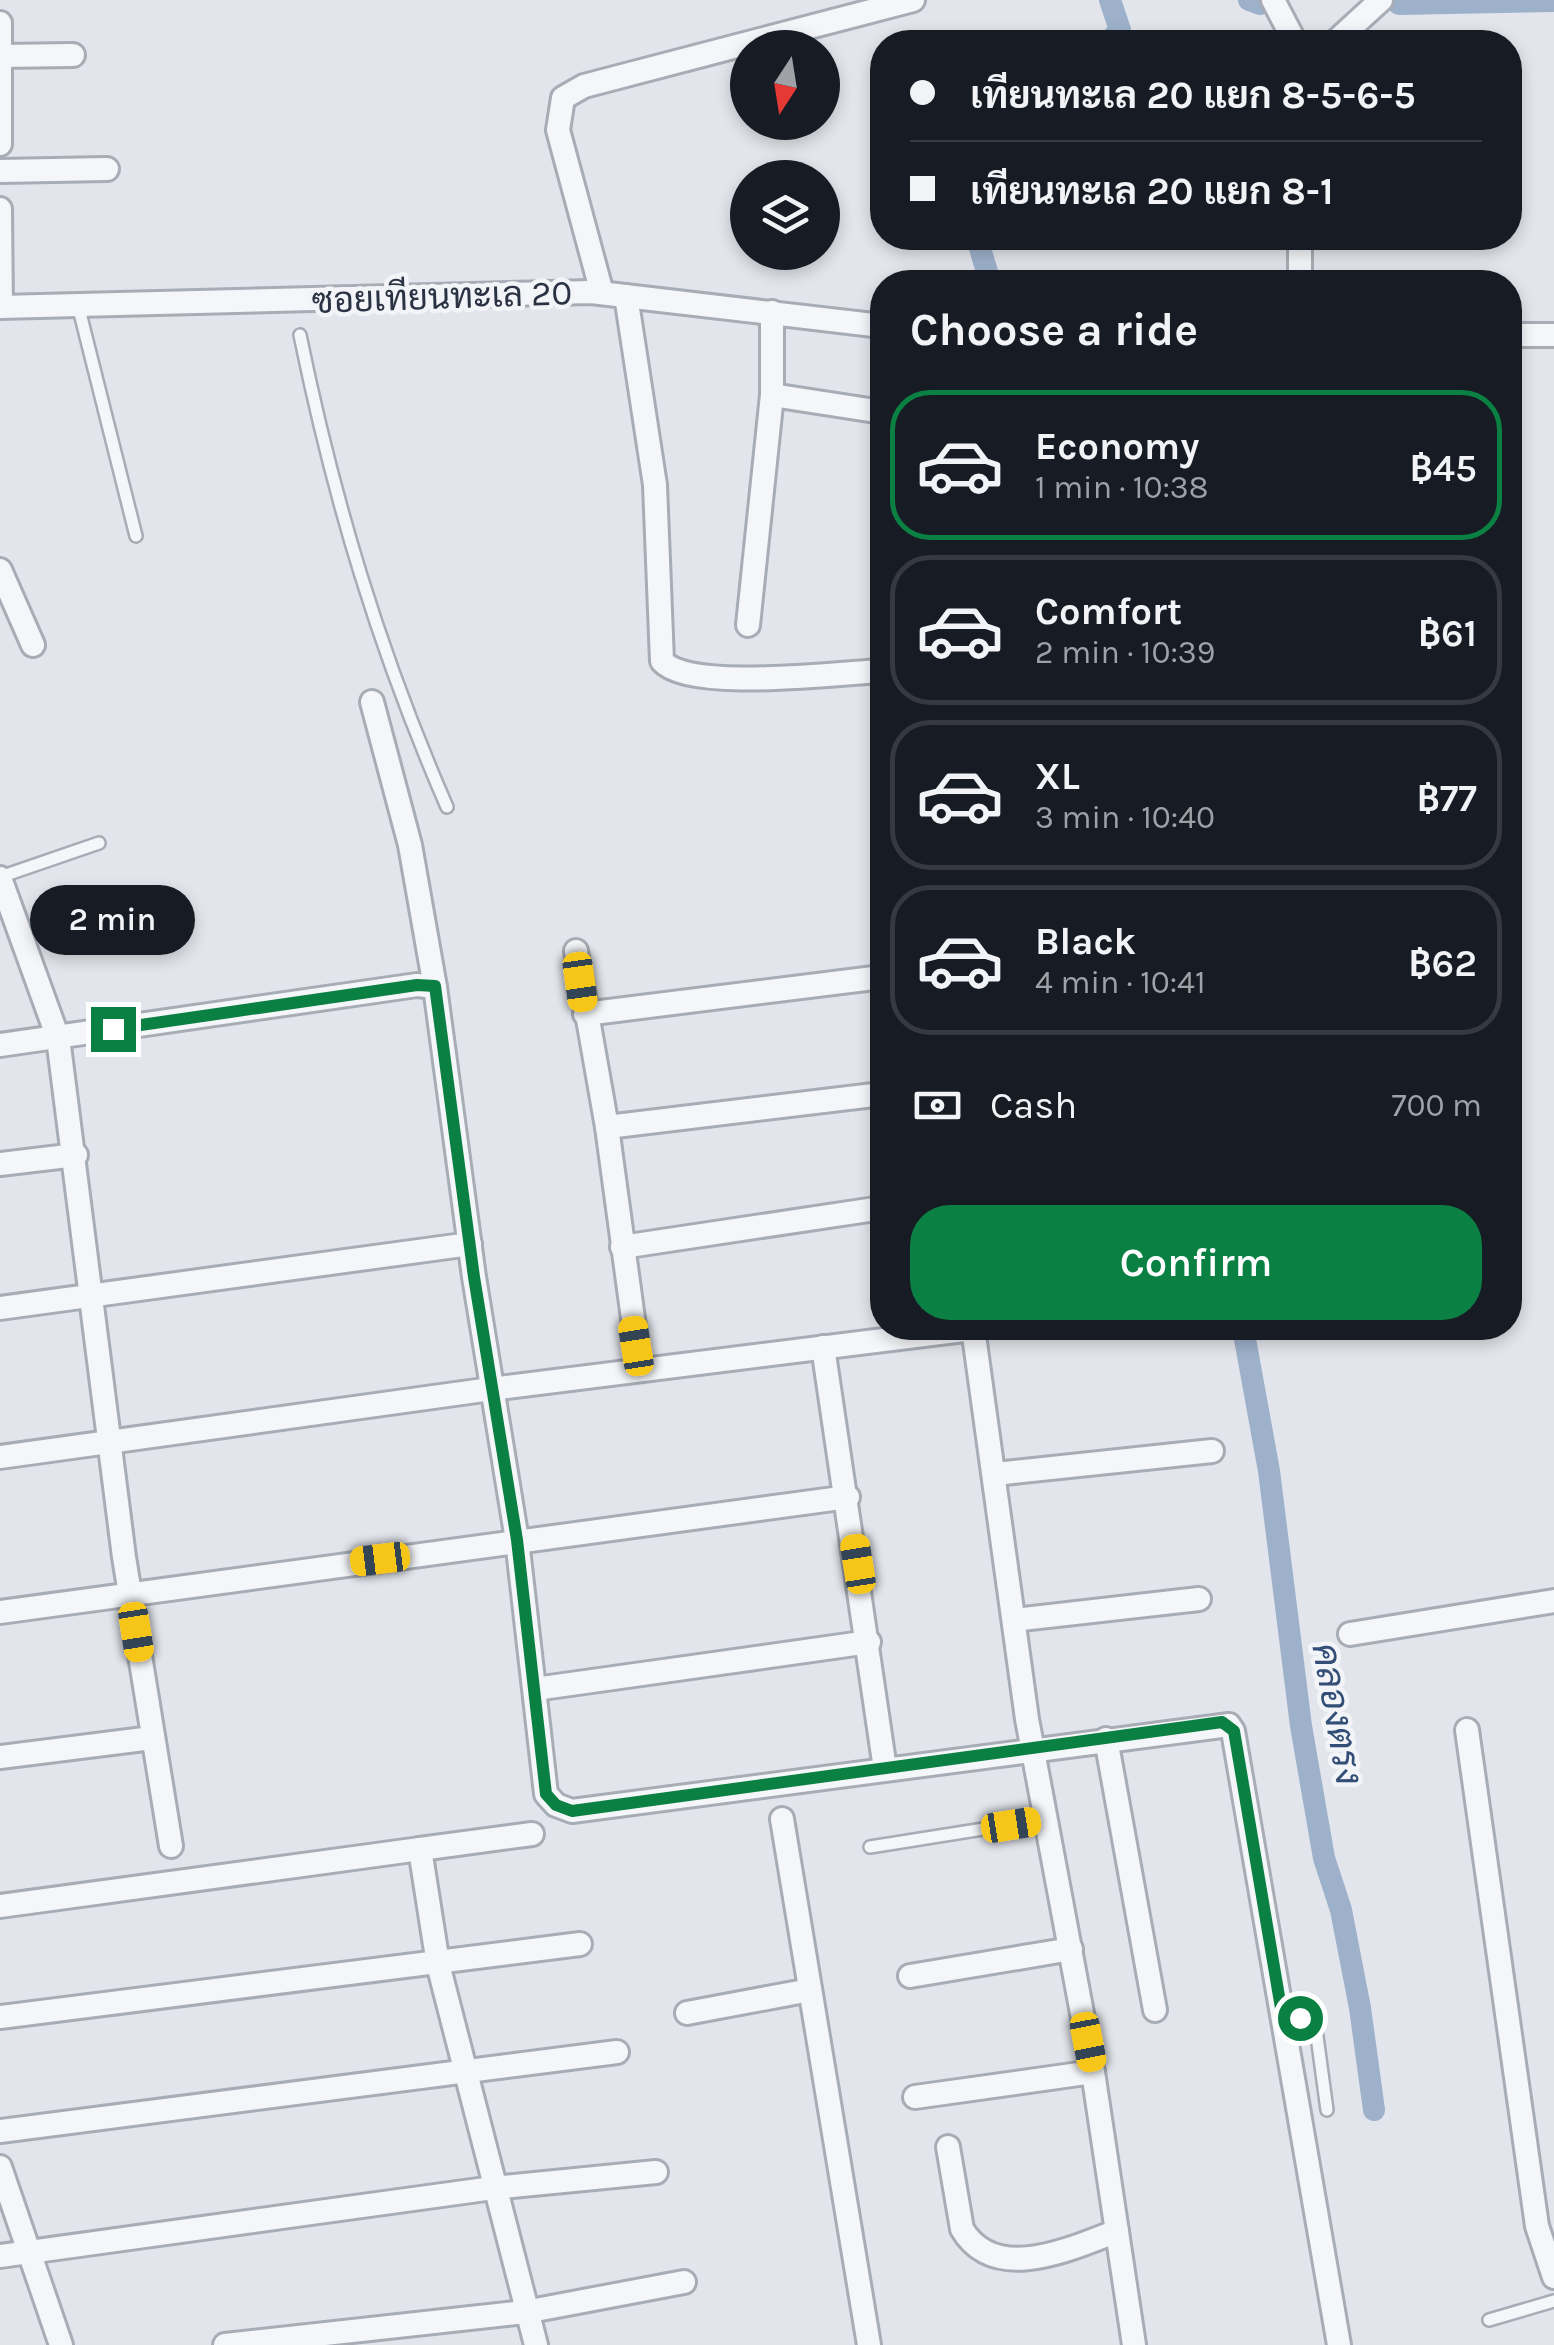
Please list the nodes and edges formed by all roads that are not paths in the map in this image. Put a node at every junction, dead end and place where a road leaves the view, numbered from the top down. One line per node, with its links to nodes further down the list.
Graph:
1 (912, 0): 13 (street)
2 (1273, 0): 5 (street)
3 (1381, 0): 6 (street)
4 (0, 23): 7 (street)
5 (1289, 30)
6 (1349, 30)
7 (0, 56): 8 (street); 9 (street)
8 (73, 56)
9 (0, 144)
10 (106, 169): 11 (street)
11 (0, 171)
12 (0, 210): 15 (street)
13 (614, 295): 14 (street, ซอยเทียนทะเล 20); 16 (street, ซอยเทียนทะเล 20); 27 (street)
14 (78, 305): 15 (street, ซอยเทียนทะเล 20); 23 (lane)
15 (1, 307)
16 (772, 312): 17 (street, ซอยเทียนทะเล 20); 21 (street)
17 (870, 324)
18 (300, 335): 29 (lane)
19 (1522, 335): 20 (street)
20 (1554, 335)
21 (772, 395): 22 (street); 25 (street)
22 (870, 410)
23 (136, 536)
24 (0, 570): 26 (street)
25 (748, 625)
26 (34, 645)
27 (870, 671)
28 (372, 702): 34 (street)
29 (447, 806)
30 (99, 843): 31 (lane)
31 (0, 878): 36 (street)
32 (576, 952): 35 (street)
33 (870, 978): 35 (street)
34 (438, 998): 36 (street); 43 (street)
35 (585, 1014): 39 (street)
36 (58, 1038): 37 (street); 40 (street)
37 (0, 1045)
38 (870, 1095): 39 (street)
39 (607, 1127): 44 (street)
40 (76, 1155): 41 (street); 45 (street)
41 (0, 1164)
42 (870, 1210): 44 (street)
43 (470, 1244): 45 (street); 51 (street)
44 (622, 1247): 50 (street)
45 (90, 1295): 46 (street); 52 (street)
46 (0, 1308)
47 (879, 1340): 49 (street)
48 (977, 1340): 55 (street)
49 (823, 1347): 50 (street); 56 (street)
50 (640, 1370): 51 (street)
51 (492, 1388): 52 (street); 57 (street)
52 (111, 1441): 54 (street); 58 (street)
53 (1212, 1451): 55 (street)
54 (0, 1457)
55 (996, 1474): 62 (street)
56 (848, 1498): 57 (street); 64 (street)
57 (517, 1540): 58 (street); 65 (street)
58 (130, 1598): 61 (street); 67 (street)
59 (1199, 1599): 62 (street)
60 (1554, 1601): 63 (street)
61 (0, 1612)
62 (1014, 1620): 69 (street)
63 (1350, 1634)
64 (868, 1642): 65 (street); 71 (street)
65 (535, 1689): 71 (street)
66 (1467, 1730): 101 (street)
67 (152, 1738): 70 (street); 75 (street)
68 (1106, 1739): 69 (street); 84 (street); 86 (street)
69 (1033, 1750): 71 (street); 73 (street)
70 (0, 1757)
71 (885, 1769)
72 (782, 1819): 83 (street)
73 (1046, 1819): 76 (lane); 80 (street)
74 (532, 1834): 77 (street)
75 (172, 1846)
76 (870, 1847)
77 (420, 1849): 78 (street); 81 (street)
78 (0, 1906)
79 (580, 1944): 81 (street)
80 (1071, 1949): 82 (street); 89 (street)
81 (438, 1964): 87 (street); 90 (street)
82 (910, 1976)
83 (810, 1990): 85 (street); 109 (street)
84 (1155, 2010)
85 (688, 2013)
86 (1282, 2014): 92 (lane); 111 (street)
87 (0, 2017)
88 (618, 2052): 90 (street)
89 (1094, 2072): 91 (street); 98 (street)
90 (464, 2074): 93 (street); 97 (street)
91 (915, 2097)
92 (1327, 2110)
93 (0, 2130)
94 (948, 2147): 98 (street)
95 (0, 2167): 99 (street)
96 (656, 2172): 97 (street)
97 (493, 2188): 99 (street); 104 (street)
98 (1117, 2231): 110 (street)
99 (25, 2251): 100 (street); 106 (street)
100 (0, 2256)
101 (1554, 2276)
102 (684, 2282): 104 (street)
103 (1554, 2301): 105 (lane)
104 (525, 2312): 107 (street); 108 (street)
105 (1490, 2320)
106 (61, 2345)
107 (225, 2345)
108 (536, 2345)
109 (869, 2345)
110 (1134, 2345)
111 (1339, 2345)

